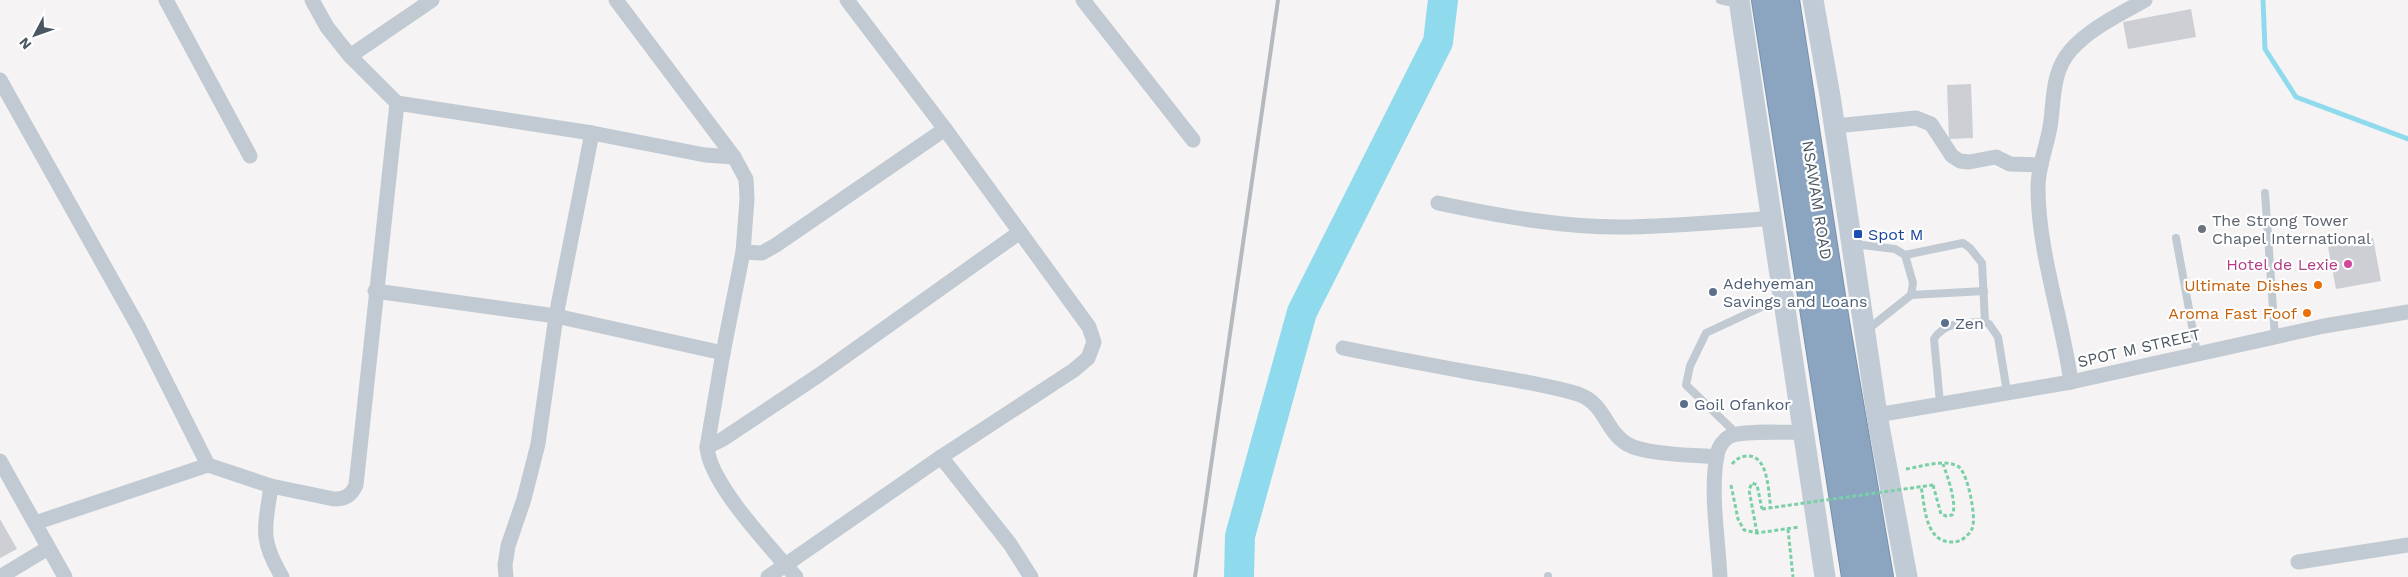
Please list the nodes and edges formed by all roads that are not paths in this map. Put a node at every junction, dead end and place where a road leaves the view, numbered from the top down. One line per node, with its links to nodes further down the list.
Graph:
1 (166, 0): 18 (street)
2 (312, 0): 11 (street)
3 (432, 0): 11 (street)
4 (616, 0): 19 (street)
5 (847, 0): 15 (street)
6 (1083, 0): 17 (street)
7 (1786, 0): 68 (highway, NSAWAM ROAD)
8 (1813, 0): 14 (main road)
9 (2145, 0): 20 (street)
10 (1741, 1): 23 (main road); 67 (highway, NSAWAM ROAD)
11 (350, 56): 13 (street)
12 (0, 80): 51 (street)
13 (397, 103): 16 (street); 29 (street)
14 (1834, 126): 20 (street); 26 (main road)
15 (945, 129): 24 (street); 27 (street)
16 (592, 133): 19 (street); 34 (street)
17 (1194, 140)
18 (250, 156)
19 (734, 157): 27 (street)
20 (2041, 165): 41 (street)
21 (2265, 193): 37 (lane)
22 (1438, 203): 23 (street)
23 (1773, 218): 32 (main road)
24 (1020, 232): 47 (street); 48 (street)
25 (2176, 238): 40 (lane)
26 (1851, 243): 28 (lane); 36 (main road)
27 (744, 252): 39 (street)
28 (1905, 255): 30 (lane); 31 (lane)
29 (375, 291): 34 (street); 52 (street)
30 (1984, 291): 31 (lane); 35 (lane)
31 (1911, 295): 36 (lane)
32 (1784, 296): 45 (main road); 46 (lane)
33 (2408, 312): 37 (street, SPOT M STREET)
34 (556, 316): 39 (street); 61 (street)
35 (1984, 322): 42 (lane); 43 (lane)
36 (1864, 332): 44 (main road)
37 (2275, 337): 40 (street, SPOT M STREET)
38 (1344, 348): 49 (street)
39 (723, 353): 47 (street)
40 (2197, 353): 41 (street, SPOT M STREET)
41 (2071, 382): 42 (street, SPOT M STREET)
42 (2007, 392): 43 (street, SPOT M STREET)
43 (1940, 403): 44 (street, SPOT M STREET)
44 (1877, 415): 69 (main road)
45 (1803, 432): 46 (street); 66 (main road)
46 (1737, 434): 49 (street)
47 (707, 447): 57 (street)
48 (941, 457): 57 (street); 64 (street)
49 (1717, 457): 65 (street)
50 (0, 461): 53 (street)
51 (208, 465): 52 (street); 53 (street)
52 (271, 486): 60 (street)
53 (35, 523): 55 (street)
54 (2408, 545): 56 (street)
55 (48, 548): 58 (street); 59 (street)
56 (2298, 562)
57 (786, 565): 62 (street); 63 (street)
58 (0, 577)
59 (65, 577)
60 (282, 577)
61 (506, 577)
62 (768, 577)
63 (796, 577)
64 (1031, 577)
65 (1720, 577)
66 (1825, 577)
67 (1855, 577)
68 (1880, 577)
69 (1906, 577)

